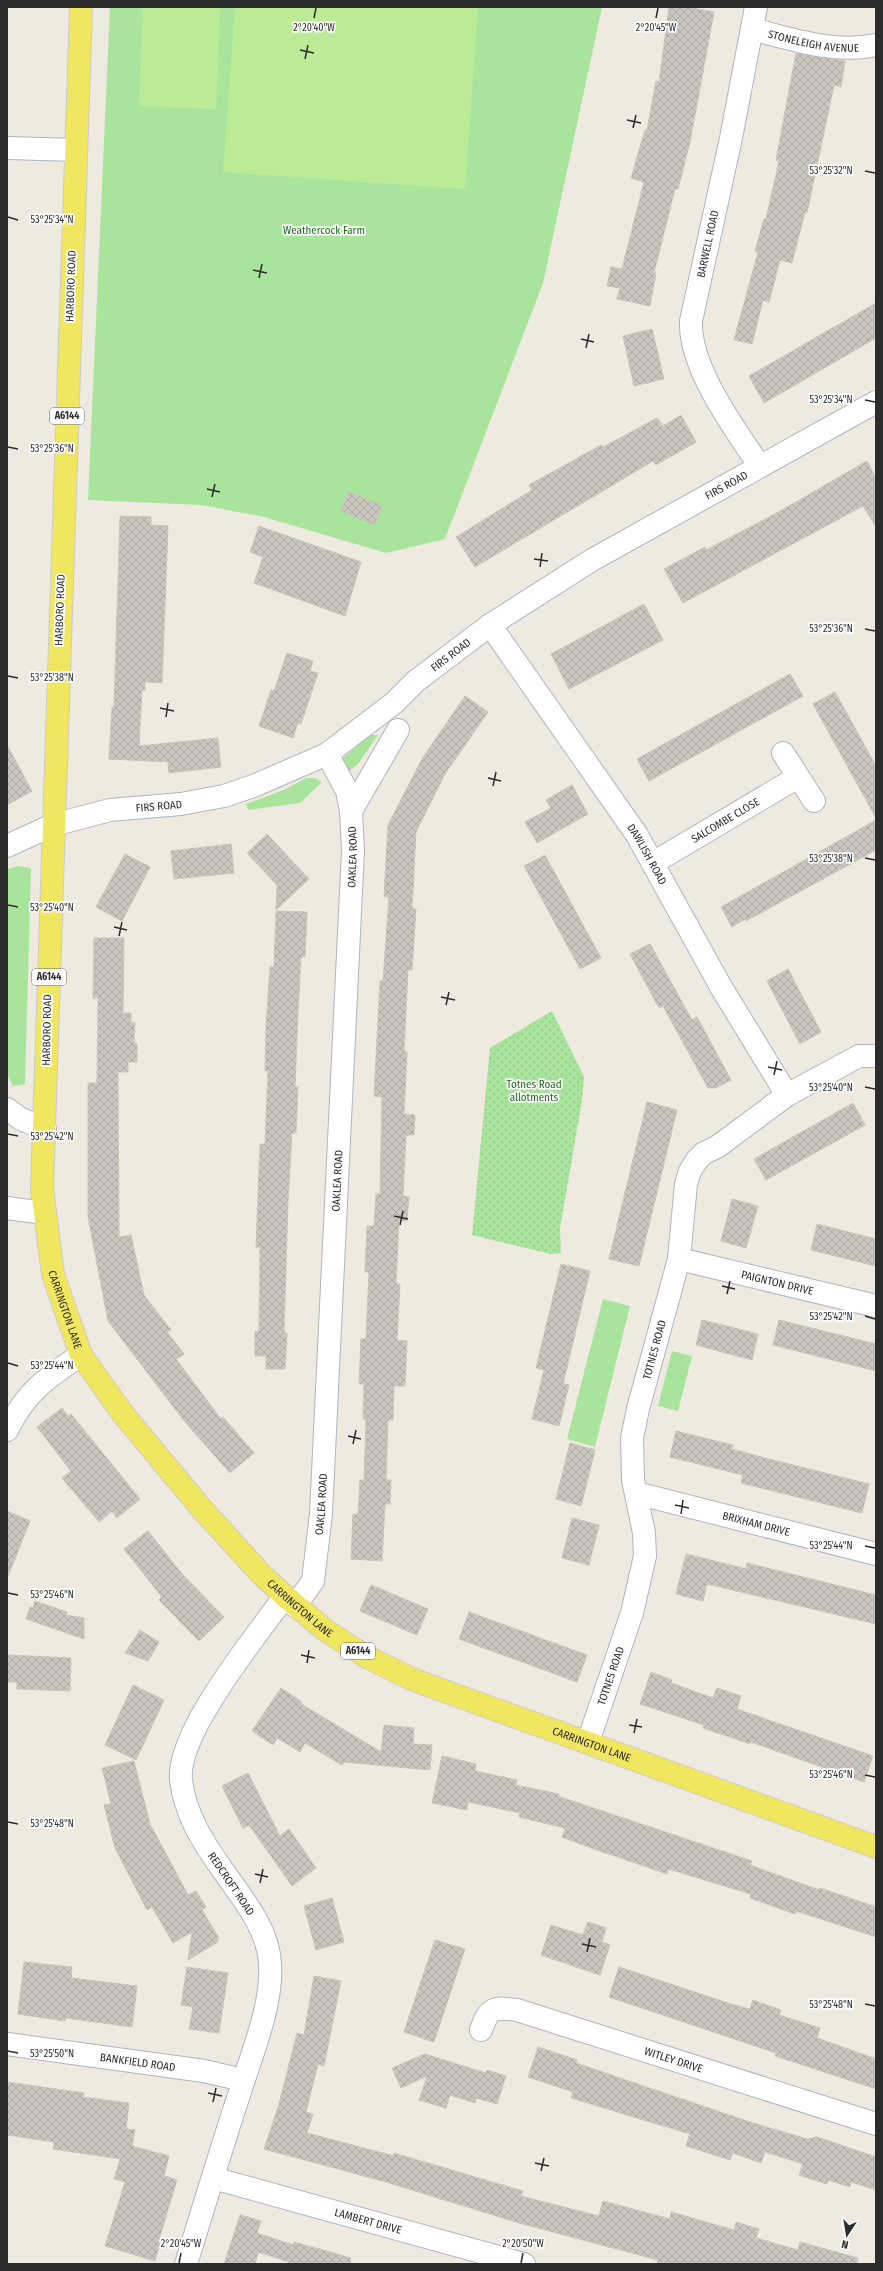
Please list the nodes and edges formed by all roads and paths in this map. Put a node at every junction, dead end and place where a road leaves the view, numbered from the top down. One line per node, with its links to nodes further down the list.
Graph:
1 (81, 7): 6 (main road, HARBORO ROAD / A6144)
2 (756, 7): 3 (street, BARWELL ROAD)
3 (752, 29): 4 (street, STONELEIGH AVENUE); 8 (street, BARWELL ROAD)
4 (876, 45)
5 (7, 148): 6 (street)
6 (76, 150): 16 (main road, HARBORO ROAD / A6144)
7 (876, 402): 8 (street, FIRS ROAD)
8 (760, 465): 9 (street, FIRS ROAD)
9 (490, 625): 12 (street, FIRS ROAD); 18 (street, DAWLISH ROAD)
10 (398, 730): 15 (street)
11 (784, 753): 13 (street)
12 (327, 754): 15 (street, OAKLEA ROAD); 16 (street, FIRS ROAD)
13 (798, 777): 14 (street); 18 (street, SALCOMBE CLOSE)
14 (814, 801)
15 (351, 811): 31 (street, OAKLEA ROAD)
16 (52, 825): 17 (street, FIRS ROAD); 22 (main road, HARBORO ROAD / A6144)
17 (7, 846)
18 (652, 863): 20 (street, DAWLISH ROAD)
19 (876, 1056): 20 (street, TOTNES ROAD)
20 (787, 1095): 25 (street, TOTNES ROAD)
21 (7, 1109): 22 (street)
22 (45, 1129): 24 (main road, HARBORO ROAD / A6144)
23 (7, 1208): 24 (street)
24 (44, 1213): 27 (main road, CARRINGTON LANE / A6144)
25 (679, 1259): 26 (street, PAIGNTON DRIVE); 29 (street, TOTNES ROAD)
26 (876, 1306)
27 (81, 1355): 28 (street); 31 (main road, CARRINGTON LANE / A6144)
28 (7, 1430)
29 (636, 1493): 30 (street, BRIXHAM DRIVE); 32 (street, TOTNES ROAD)
30 (876, 1554)
31 (290, 1601): 32 (main road, CARRINGTON LANE / A6144); 36 (street, REDCROFT ROAD)
32 (588, 1742): 33 (main road, CARRINGTON LANE / A6144)
33 (876, 1847)
34 (481, 2030): 37 (street, WITLEY DRIVE)
35 (7, 2044): 36 (street, BANKFIELD ROAD)
36 (243, 2080): 38 (street, REDCROFT ROAD)
37 (876, 2124)
38 (213, 2178): 39 (street, REDCROFT ROAD); 40 (street, LAMBERT DRIVE)
39 (186, 2264)
40 (524, 2264)

